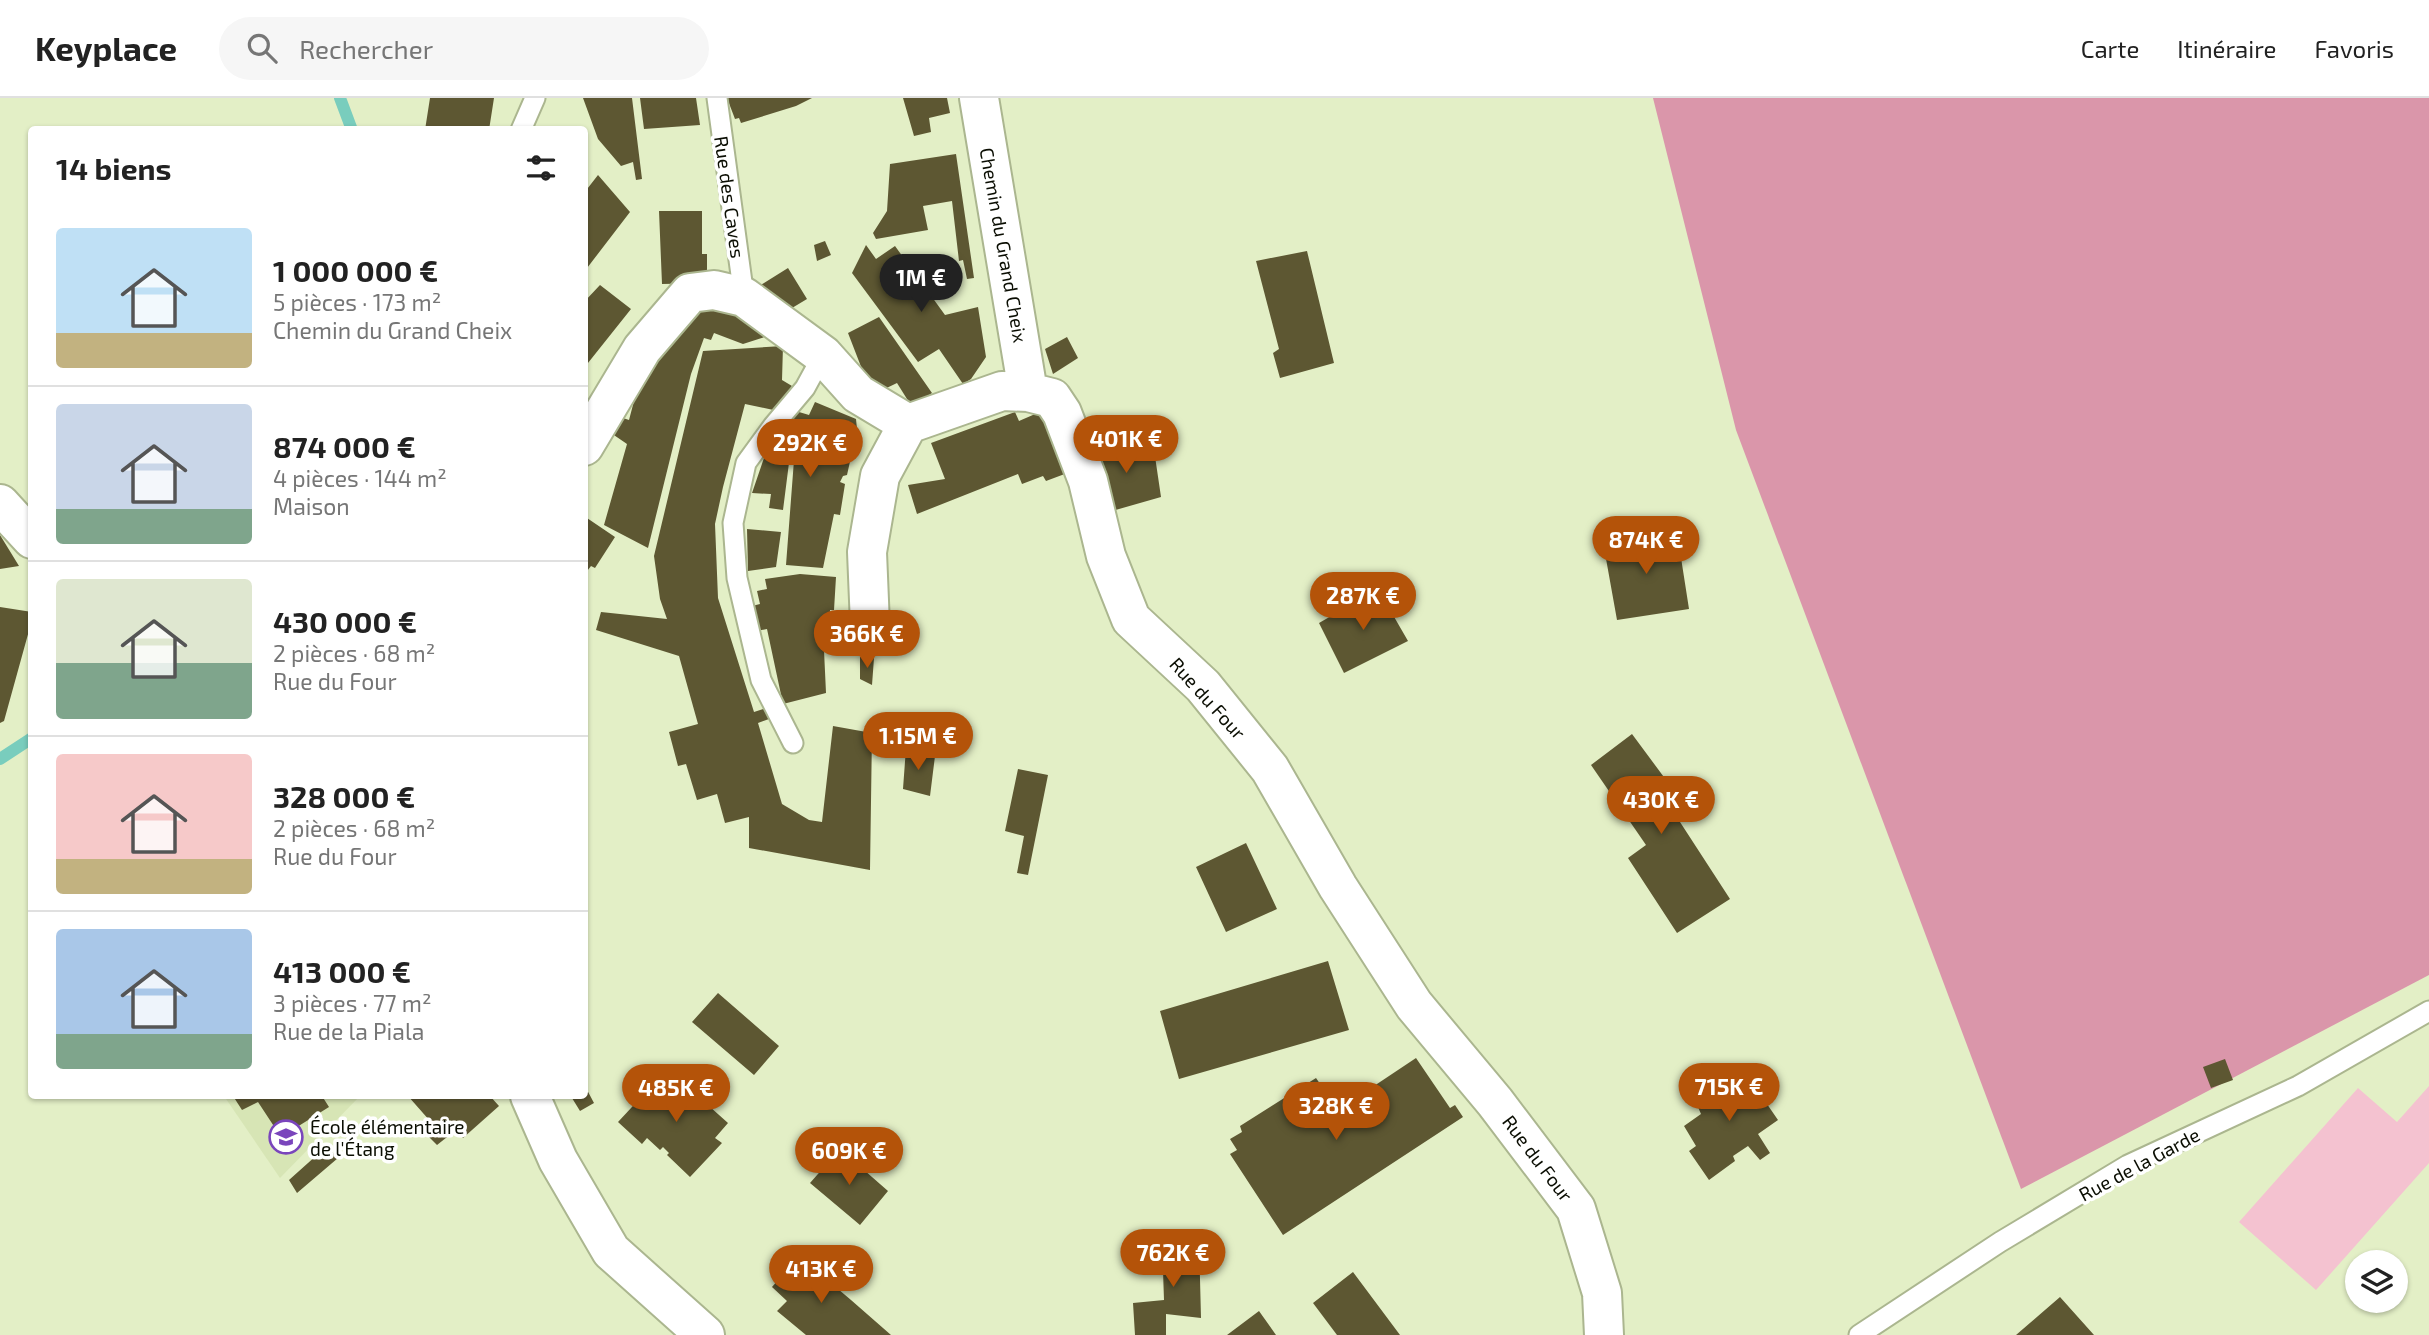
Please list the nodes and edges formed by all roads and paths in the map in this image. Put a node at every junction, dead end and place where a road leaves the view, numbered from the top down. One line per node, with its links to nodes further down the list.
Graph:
1 (535, 98): 4 (lane)
2 (717, 98): 5 (lane, Rue des Caves)
3 (979, 98): 7 (street, Chemin du Grand Cheix)
4 (523, 126)
5 (744, 297): 6 (street); 9 (street)
6 (822, 355): 8 (street); 13 (lane)
7 (1028, 392): 8 (street, Rue du Four); 17 (street, Rue du Four)
8 (908, 424): 12 (street)
9 (588, 439)
10 (0, 504): 11 (street)
11 (28, 535)
12 (870, 625)
13 (793, 743)
14 (2429, 1011): 18 (lane, Rue de la Garde)
15 (531, 1099): 16 (street)
16 (705, 1335)
17 (1604, 1335)
18 (1859, 1335)

